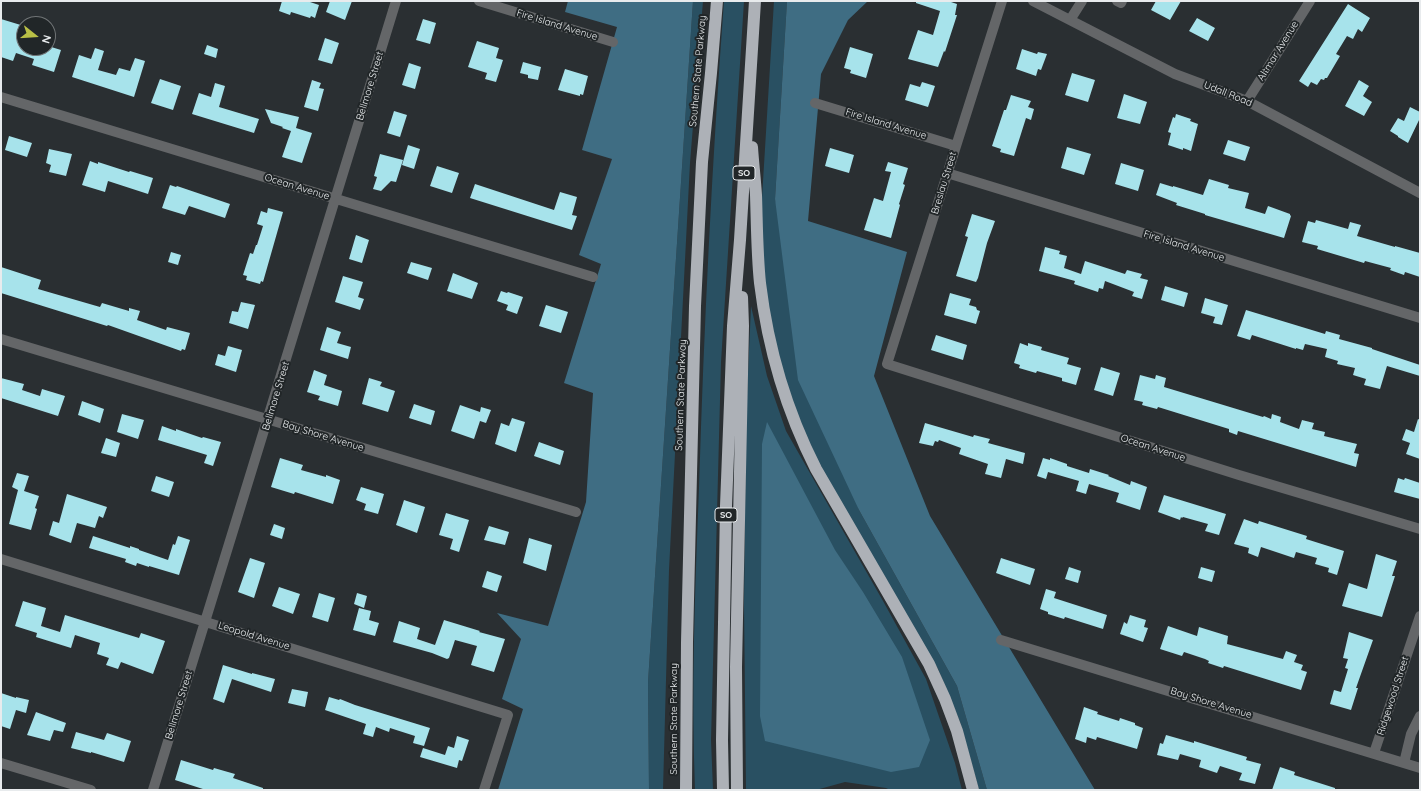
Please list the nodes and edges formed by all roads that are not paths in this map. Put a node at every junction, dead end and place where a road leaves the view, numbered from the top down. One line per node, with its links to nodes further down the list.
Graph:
1 (396, 1): 20 (street, Bellmore Street)
2 (479, 1): 12 (street, Fire Island Avenue)
3 (717, 1): 34 (highway, Southern State Parkway)
4 (755, 1): 16 (highway, SO)
5 (1002, 1): 17 (street, Breslau Street)
6 (1033, 1): 11 (street, Udall Road)
7 (1082, 1): 11 (street)
8 (1117, 1): 9 (street)
9 (1122, 1)
10 (1310, 1): 14 (street, Altmar Avenue)
11 (1070, 20): 14 (street, Udall Road)
12 (613, 42)
13 (1, 97): 20 (street, Ocean Avenue)
14 (1247, 101): 19 (street, Udall Road)
15 (815, 103): 17 (street, Fire Island Avenue)
16 (748, 106): 21 (highway, SO); 46 (highway)
17 (956, 146): 18 (street, Breslau Street)
18 (948, 173): 23 (street, Fire Island Avenue); 25 (street, Breslau Street)
19 (1420, 193)
20 (336, 199): 22 (street, Ocean Avenue); 26 (street, Bellmore Street)
21 (740, 240): 44 (highway, SO); 45 (highway, SO)
22 (593, 276)
23 (1420, 318)
24 (1, 339): 26 (street, Bay Shore Avenue)
25 (887, 364): 28 (street, Ocean Avenue)
26 (268, 420): 27 (street, Bay Shore Avenue); 31 (street, Bellmore Street)
27 (576, 512)
28 (1420, 529)
29 (1, 559): 31 (street, Leopold Avenue)
30 (1420, 616): 35 (street, Ridgewood Street)
31 (205, 621): 40 (street, Bellmore Street); 41 (street, Leopold Avenue)
32 (1001, 640): 35 (street, Bay Shore Avenue)
33 (1420, 716): 37 (street)
34 (686, 730): 42 (highway); 43 (highway, Southern State Parkway)
35 (1374, 753): 37 (street, Bay Shore Avenue)
36 (1, 763): 39 (street)
37 (1404, 763): 38 (street, Bay Shore Avenue)
38 (1420, 768)
39 (91, 790)
40 (153, 790)
41 (484, 790)
42 (678, 790)
43 (686, 790)
44 (723, 790)
45 (737, 790)
46 (973, 790)

